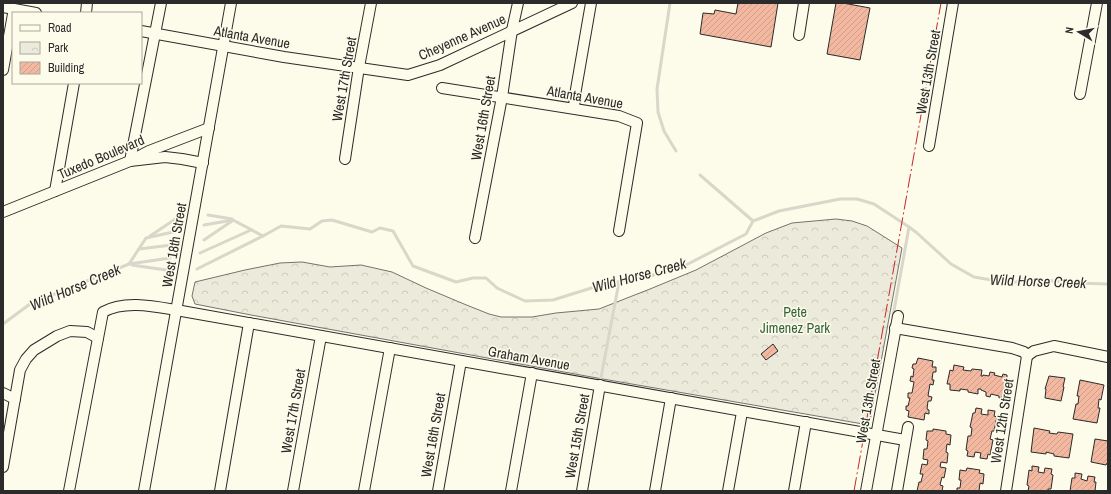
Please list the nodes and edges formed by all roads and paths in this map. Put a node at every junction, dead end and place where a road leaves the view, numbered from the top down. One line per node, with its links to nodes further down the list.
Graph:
1 (161, 3): 16 (street)
2 (231, 3): 18 (street, West 18th Street)
3 (372, 3): 19 (street, West 17th Street)
4 (518, 3): 14 (street, West 16th Street)
5 (572, 3): 14 (street, Cheyenne Avenue)
6 (591, 3): 25 (street)
7 (804, 3): 17 (street)
8 (954, 3): 27 (street, West 13th Street)
9 (1097, 3): 23 (street)
10 (3, 7): 11 (street)
11 (14, 10): 12 (street)
12 (29, 12)
13 (12, 21): 20 (street)
14 (512, 30): 19 (street, Cheyenne Avenue); 24 (street, West 16th Street)
15 (142, 31): 16 (street, Atlanta Avenue)
16 (155, 34): 18 (street, Atlanta Avenue); 29 (street)
17 (799, 35)
18 (223, 46): 19 (street, Atlanta Avenue); 26 (street, West 18th Street)
19 (359, 67): 28 (street, West 17th Street)
20 (3, 70)
21 (74, 84): 31 (street)
22 (442, 88): 24 (street, Atlanta Avenue)
23 (1080, 94)
24 (502, 97): 25 (street, Atlanta Avenue); 34 (street, West 16th Street)
25 (574, 108): 33 (street, Atlanta Avenue)
26 (209, 128): 29 (street, Tuxedo Boulevard); 30 (street, West 18th Street)
27 (929, 146)
28 (345, 159)
29 (130, 161): 30 (street); 31 (street, Tuxedo Boulevard)
30 (203, 163): 35 (street, West 18th Street)
31 (55, 192): 32 (street, Tuxedo Boulevard)
32 (3, 212)
33 (619, 231)
34 (475, 238)
35 (176, 310): 37 (street, Graham Avenue); 40 (street, Graham Avenue); 57 (street, West 18th Street)
36 (898, 316): 38 (street, West 13th Street)
37 (249, 323): 39 (street, Graham Avenue); 58 (street)
38 (895, 328): 42 (street); 53 (street, West 13th Street)
39 (321, 336): 41 (street, Graham Avenue); 59 (street, West 17th Street)
40 (98, 338): 49 (street); 56 (street)
41 (390, 348): 44 (street, Graham Avenue); 60 (street)
42 (1027, 356): 43 (street); 69 (street, West 12th Street)
43 (1108, 357)
44 (461, 361): 45 (street, Graham Avenue); 61 (street, West 16th Street)
45 (532, 373): 46 (street, Graham Avenue); 62 (street)
46 (600, 385): 48 (street, Graham Avenue); 63 (street, West 15th Street)
47 (3, 393): 49 (street)
48 (671, 398): 50 (street, Graham Avenue); 64 (street)
49 (15, 399): 55 (street)
50 (742, 412): 51 (street, Graham Avenue); 65 (street)
51 (806, 422): 53 (street, Graham Avenue); 66 (street)
52 (908, 427): 54 (street)
53 (876, 434): 54 (street, Graham Avenue); 67 (street, West 13th Street)
54 (905, 440): 68 (street)
55 (3, 467)
56 (69, 491)
57 (144, 491)
58 (220, 491)
59 (293, 491)
60 (364, 491)
61 (438, 491)
62 (511, 491)
63 (582, 491)
64 (655, 491)
65 (728, 491)
66 (794, 491)
67 (866, 491)
68 (897, 491)
69 (1006, 491)

